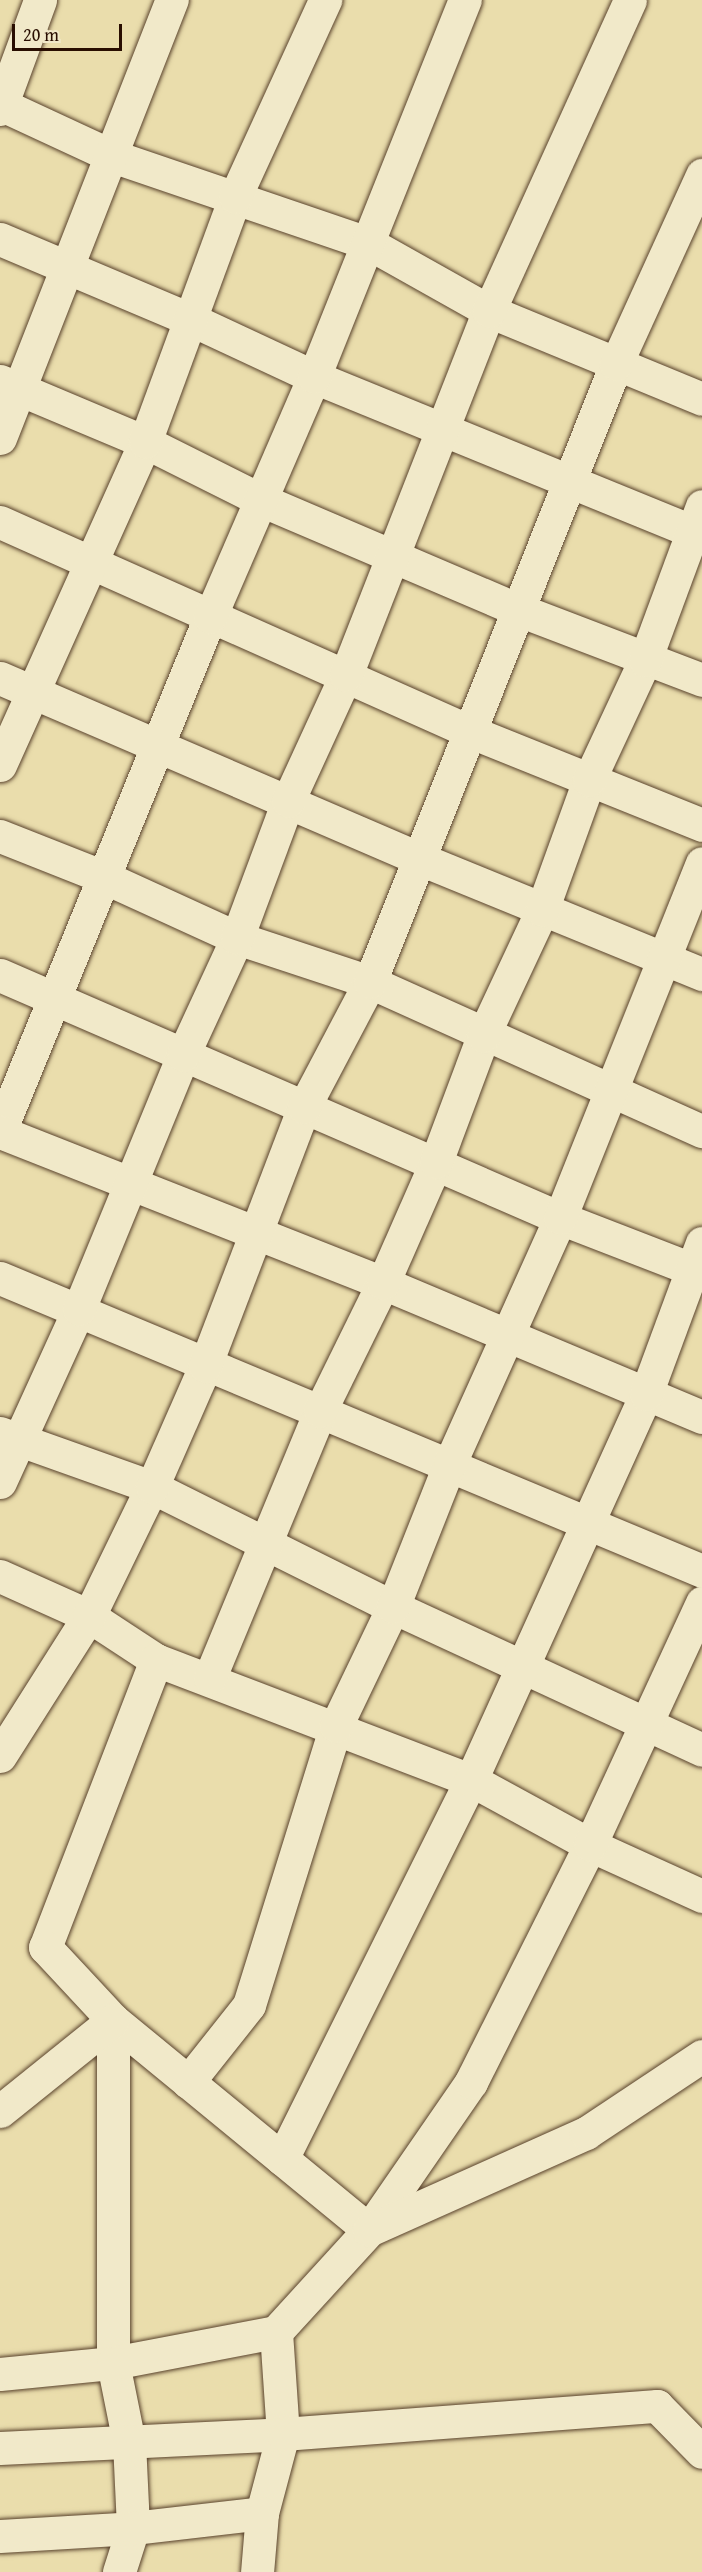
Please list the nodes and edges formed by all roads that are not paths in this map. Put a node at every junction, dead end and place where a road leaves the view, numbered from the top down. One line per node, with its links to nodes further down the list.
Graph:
1 (40, 0): 6 (street)
2 (171, 0): 7 (street)
3 (325, 0): 9 (street)
4 (465, 0): 11 (street)
5 (630, 0): 13 (street)
6 (1, 106): 7 (street)
7 (112, 156): 9 (street); 12 (street)
8 (702, 175): 15 (street)
9 (235, 197): 11 (street); 14 (street)
10 (0, 239): 12 (street)
11 (368, 243): 13 (street); 16 (street)
12 (67, 267): 14 (street); 17 (street)
13 (489, 310): 15 (street); 19 (street)
14 (192, 320): 16 (street); 21 (street)
15 (616, 364): 18 (street); 22 (street)
16 (315, 377): 19 (street); 23 (street)
17 (11, 385): 20 (street); 21 (street)
18 (702, 399)
19 (443, 430): 22 (street); 26 (street)
20 (0, 438)
21 (145, 442): 23 (street); 27 (street)
22 (569, 482): 25 (street); 28 (street)
23 (261, 500): 26 (street); 29 (street)
24 (0, 522): 27 (street)
25 (699, 524): 30 (street)
26 (395, 555): 28 (street); 31 (street)
27 (89, 563): 29 (street); 34 (street)
28 (519, 610): 30 (street); 35 (street)
29 (210, 617): 31 (street); 36 (street)
30 (645, 660): 33 (street); 38 (street)
31 (346, 675): 35 (street); 39 (street)
32 (0, 678): 34 (street)
33 (702, 680)
34 (30, 691): 36 (street); 37 (street)
35 (471, 732): 38 (street); 42 (street)
36 (158, 744): 39 (street); 44 (street)
37 (0, 765)
38 (589, 780): 40 (street); 45 (street)
39 (288, 801): 42 (street); 46 (street)
40 (702, 825)
41 (0, 836): 44 (street)
42 (420, 859): 45 (street); 50 (street)
43 (702, 863): 47 (street)
44 (106, 878): 46 (street); 51 (street)
45 (542, 910): 47 (street); 52 (street)
46 (237, 938): 50 (street); 53 (street)
47 (665, 957): 48 (street); 54 (street)
48 (702, 974)
49 (0, 975): 51 (street)
50 (370, 982): 52 (street); 55 (street)
51 (54, 996): 53 (street); 56 (street)
52 (483, 1036): 54 (street); 58 (street)
53 (183, 1055): 55 (street); 59 (street)
54 (612, 1089): 57 (street); 60 (street)
55 (304, 1107): 58 (street); 61 (street)
56 (0, 1131): 59 (street)
57 (702, 1131)
58 (436, 1162): 60 (street); 64 (street)
59 (132, 1182): 61 (street); 65 (street)
60 (560, 1218): 62 (street); 66 (street)
61 (254, 1231): 64 (street); 67 (street)
62 (698, 1262): 68 (street)
63 (0, 1278): 65 (street)
64 (383, 1283): 66 (street); 69 (street)
65 (79, 1309): 67 (street); 71 (street)
66 (508, 1338): 68 (street); 72 (street)
67 (205, 1366): 69 (street); 74 (street)
68 (646, 1394): 70 (street); 75 (street)
69 (320, 1411): 72 (street); 76 (street)
70 (702, 1417)
71 (9, 1437): 73 (street); 74 (street)
72 (450, 1463): 75 (street); 80 (street)
73 (0, 1482)
74 (152, 1487): 76 (street); 81 (street)
75 (588, 1522): 77 (street); 83 (street)
76 (268, 1543): 80 (street); 84 (street)
77 (702, 1571)
78 (0, 1576): 81 (street)
79 (702, 1603): 85 (street)
80 (393, 1607): 83 (street); 86 (street)
81 (89, 1616): 82 (street); 88 (street)
82 (156, 1660): 84 (street); 92 (street)
83 (523, 1665): 85 (street); 89 (street)
84 (210, 1677): 86 (street)
85 (648, 1724): 87 (street); 90 (street)
86 (336, 1726): 89 (street); 94 (street)
87 (702, 1750)
88 (0, 1756)
89 (471, 1780): 90 (street); 96 (street)
90 (590, 1845): 91 (street); 97 (street)
91 (702, 1896)
92 (113, 2020): 94 (street); 95 (street); 99 (street)
93 (702, 2056): 97 (street)
94 (188, 2082): 96 (street)
95 (0, 2111)
96 (282, 2158): 97 (street)
97 (369, 2230): 98 (street)
98 (276, 2332): 99 (street); 101 (street)
99 (113, 2363): 100 (street); 102 (street)
100 (0, 2374)
101 (283, 2434): 102 (street); 104 (street); 105 (street)
102 (129, 2442): 103 (street); 106 (street)
103 (0, 2448)
104 (702, 2452)
105 (262, 2513): 106 (street); 109 (street)
106 (133, 2528): 107 (street); 108 (street)
107 (0, 2536)
108 (119, 2572)
109 (257, 2572)

